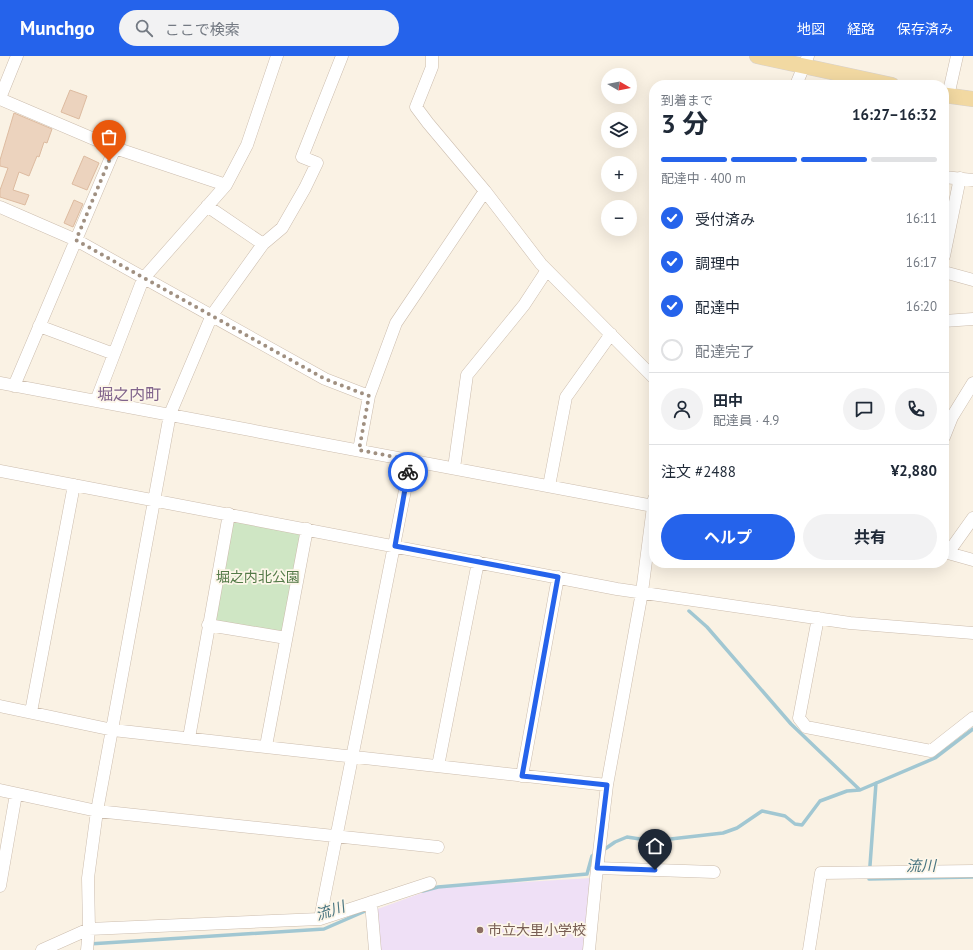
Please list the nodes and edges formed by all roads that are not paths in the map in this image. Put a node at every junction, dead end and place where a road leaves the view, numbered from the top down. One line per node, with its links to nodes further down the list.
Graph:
1 (17, 56): 12 (street)
2 (277, 56): 18 (street)
3 (342, 56): 24 (street)
4 (432, 56): 19 (street)
5 (757, 56): 7 (main road)
6 (957, 56): 10 (street)
7 (806, 61): 8 (street); 9 (main road)
8 (798, 80)
9 (874, 80)
10 (949, 84)
11 (949, 96): 13 (main road)
12 (0, 99): 14 (street)
13 (973, 100)
14 (115, 148): 18 (street); 23 (street)
15 (949, 177): 16 (street)
16 (960, 178): 17 (street); 22 (street)
17 (973, 180)
18 (226, 185): 20 (street)
19 (485, 191): 25 (street); 39 (street)
20 (207, 206): 24 (street); 27 (street)
21 (0, 207): 23 (street)
22 (949, 232)
23 (76, 240): 27 (street); 32 (street)
24 (263, 244): 29 (street)
25 (547, 270): 33 (street); 45 (street)
26 (949, 273): 28 (street)
27 (143, 279): 29 (street); 34 (street)
28 (973, 280)
29 (212, 315): 39 (street); 41 (street)
30 (973, 319): 31 (street)
31 (949, 321)
32 (39, 326): 34 (street); 38 (street)
33 (611, 334): 35 (street); 48 (street)
34 (114, 354): 40 (street)
35 (649, 373)
36 (0, 383): 38 (street)
37 (973, 383): 42 (street)
38 (14, 386): 40 (street)
39 (369, 396): 43 (street)
40 (96, 401): 41 (street)
41 (170, 414): 43 (street); 49 (street)
42 (949, 424)
43 (359, 450): 44 (street)
44 (411, 460): 45 (street); 55 (street)
45 (454, 468): 48 (street)
46 (0, 471): 47 (street)
47 (74, 485): 49 (street); 67 (street)
48 (549, 486): 50 (street)
49 (154, 499): 51 (street); 69 (street)
50 (649, 501)
51 (229, 514): 53 (street); 63 (street)
52 (973, 518): 56 (street)
53 (307, 529): 55 (street); 65 (street)
54 (649, 535): 61 (street)
55 (395, 546): 59 (street); 72 (street)
56 (949, 552)
57 (949, 553): 58 (street)
58 (973, 560)
59 (478, 562): 60 (street); 73 (street)
60 (558, 577): 61 (street); 74 (street)
61 (642, 592): 62 (street); 75 (street)
62 (818, 618): 64 (street); 68 (street)
63 (208, 625): 65 (street); 70 (street)
64 (973, 634)
65 (286, 638): 71 (street)
66 (0, 706): 67 (street)
67 (31, 712): 69 (street)
68 (973, 718)
69 (112, 730): 70 (street); 78 (street)
70 (188, 738): 71 (street)
71 (266, 746): 72 (street)
72 (352, 756): 73 (street); 79 (street)
73 (438, 766): 74 (street)
74 (522, 776): 75 (street)
75 (607, 785): 81 (street)
76 (0, 790): 77 (street)
77 (16, 794): 78 (street); 85 (street)
78 (97, 811): 79 (street); 88 (street)
79 (336, 837): 80 (street); 87 (street)
80 (438, 847)
81 (598, 860): 83 (street); 92 (street)
82 (973, 871): 93 (street)
83 (714, 872)
84 (430, 883): 86 (street)
85 (0, 886)
86 (371, 905): 87 (street); 91 (street)
87 (320, 919): 88 (street)
88 (89, 933): 89 (street); 90 (street)
89 (42, 950)
90 (86, 950)
91 (375, 950)
92 (589, 950)
93 (809, 950)

